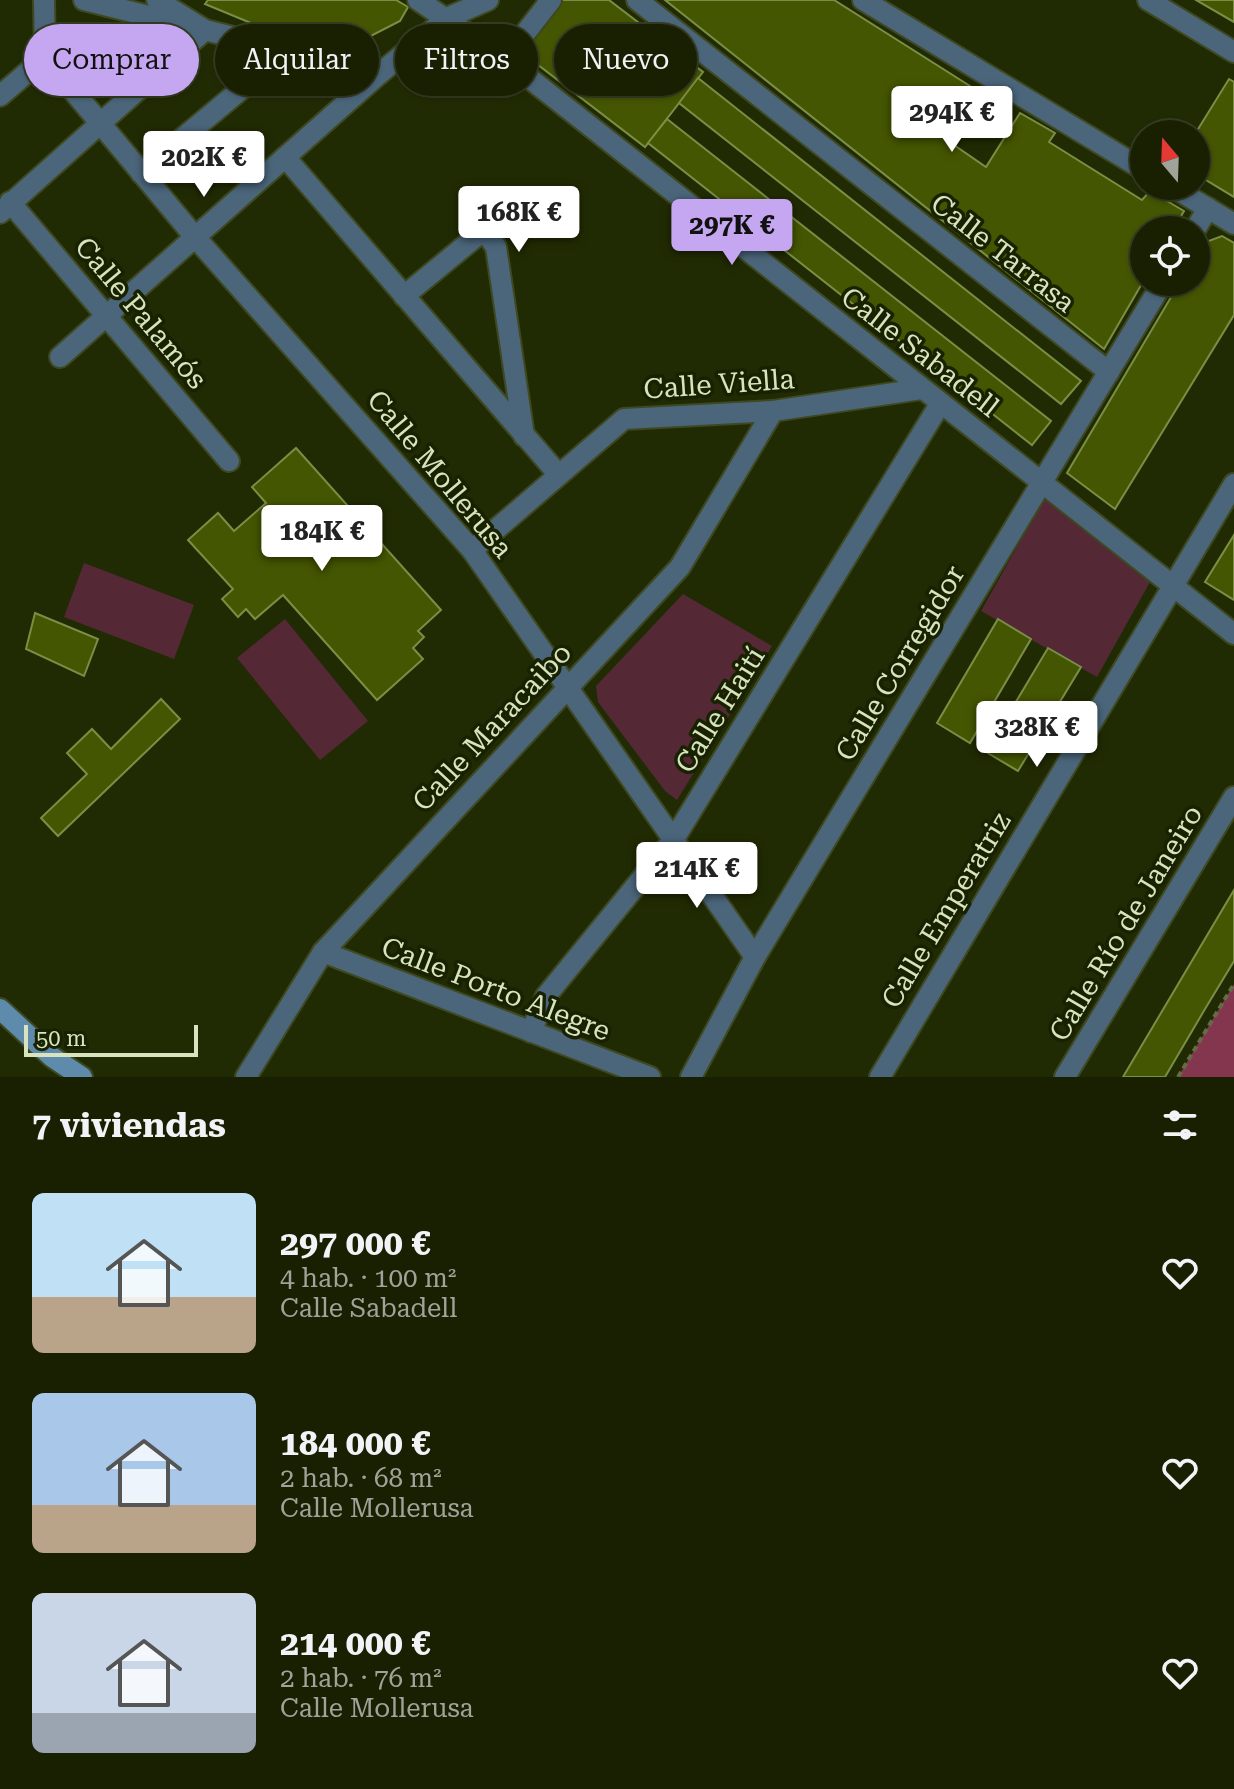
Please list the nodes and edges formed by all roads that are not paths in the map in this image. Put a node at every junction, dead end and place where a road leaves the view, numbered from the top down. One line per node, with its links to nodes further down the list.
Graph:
1 (44, 0): 11 (street)
2 (84, 0): 14 (street)
3 (157, 0): 14 (street)
4 (418, 0): 10 (street, Calle Sabadell)
5 (488, 0): 10 (street)
6 (551, 0): 13 (street)
7 (637, 0): 38 (street, Calle Tarrasa)
8 (863, 0): 26 (street)
9 (1148, 0): 16 (street)
10 (447, 18): 12 (street, Calle Sabadell); 17 (street)
11 (44, 24)
12 (455, 24)
13 (532, 24)
14 (205, 30): 15 (street); 24 (street)
15 (215, 33)
16 (1234, 52)
17 (379, 74)
18 (24, 75): 20 (street)
19 (538, 85): 39 (street, Calle Sabadell)
20 (0, 96)
21 (76, 96): 24 (street, Calle Mollerusa)
22 (233, 96): 27 (street)
23 (354, 96): 25 (street)
24 (99, 124): 27 (street, Calle Mollerusa); 29 (street)
25 (285, 157): 33 (street); 34 (street)
26 (1130, 162)
27 (141, 173): 33 (street, Calle Mollerusa)
28 (1195, 200): 30 (street)
29 (5, 208): 36 (street, Calle Palamós)
30 (1208, 208): 31 (street); 32 (street)
31 (1203, 216)
32 (1234, 224)
33 (195, 237): 36 (street); 47 (street, Calle Mollerusa)
34 (404, 296): 42 (street); 42 (street)
35 (1155, 296): 38 (street, Calle Corregidor)
36 (105, 313): 37 (street); 43 (street, Calle Palamós)
37 (60, 357)
38 (1109, 372): 45 (street, Calle Corregidor)
39 (921, 389): 40 (street, Calle Sabadell); 41 (street, Calle Viella)
40 (940, 404): 45 (street, Calle Sabadell); 52 (street, Calle Haití)
41 (773, 411): 44 (street, Calle Viella); 50 (street, Calle Maracaibo)
42 (524, 436): 44 (street)
43 (229, 461)
44 (558, 474): 47 (street, Calle Viella)
45 (1041, 484): 48 (street, Calle Sabadell); 54 (street, Calle Corregidor)
46 (1234, 484): 48 (street, Calle Emperatriz)
47 (472, 550): 50 (street, Calle Mollerusa)
48 (1172, 586): 49 (street, Calle Sabadell); 61 (street, Calle Emperatriz)
49 (1234, 634)
50 (568, 685): 52 (street, Calle Mollerusa); 53 (street, Calle Maracaibo)
51 (1234, 797): 62 (street, Calle Río de Janeiro)
52 (674, 839): 54 (street, Calle Mollerusa); 56 (street, Calle Haití)
53 (323, 952): 56 (street, Calle Porto Alegre); 58 (street, Calle Maracaibo)
54 (755, 957): 60 (street, Calle Corregidor)
55 (0, 1009): 57 (street)
56 (531, 1032): 59 (street, Calle Porto Alegre)
57 (82, 1077)
58 (246, 1077)
59 (650, 1077)
60 (691, 1077)
61 (880, 1077)
62 (1065, 1077)

